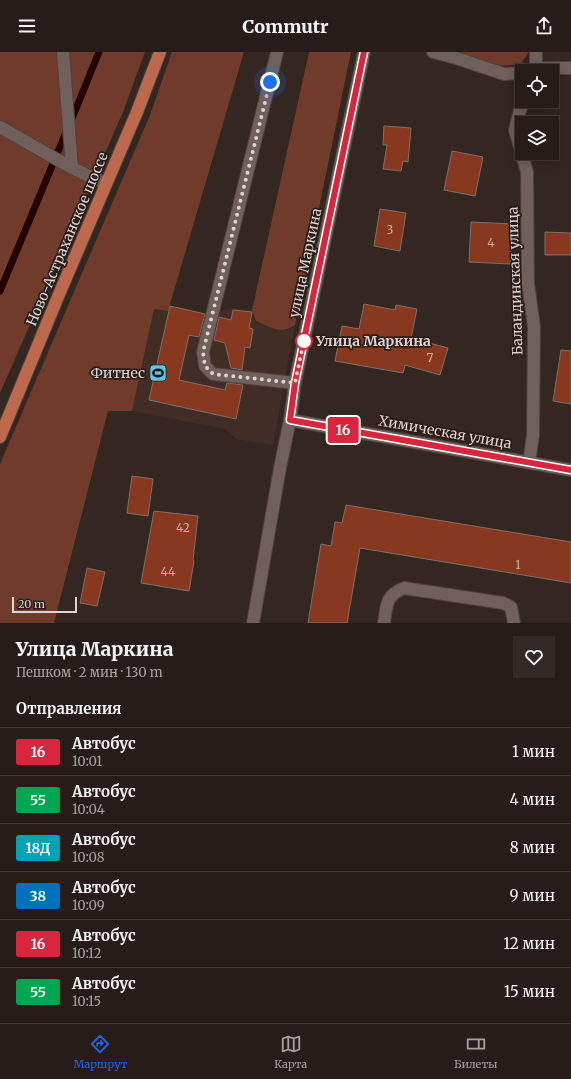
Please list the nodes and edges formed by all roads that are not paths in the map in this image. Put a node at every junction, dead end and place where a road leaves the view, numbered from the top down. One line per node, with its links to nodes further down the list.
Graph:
1 (62, 52): 13 (street)
2 (160, 52): 14 (main road, Ново-Астраханское шоссе)
3 (277, 52): 15 (street)
4 (364, 52): 15 (street, улица Маркина)
5 (433, 52): 10 (street)
6 (536, 52): 7 (street)
7 (534, 64)
8 (571, 68): 9 (street)
9 (559, 69)
10 (515, 73)
11 (521, 108): 18 (street, Баландинская улица)
12 (0, 127): 13 (street)
13 (72, 168): 14 (street)
14 (106, 184): 17 (main road, Ново-Астраханское шоссе)
15 (295, 383): 16 (street, улица Маркина)
16 (290, 420): 18 (street, Химическая улица); 20 (street, улица Маркина)
17 (0, 437)
18 (529, 462): 19 (street, Химическая улица)
19 (571, 470)
20 (253, 623)
21 (384, 623): 22 (street)
22 (514, 623)

